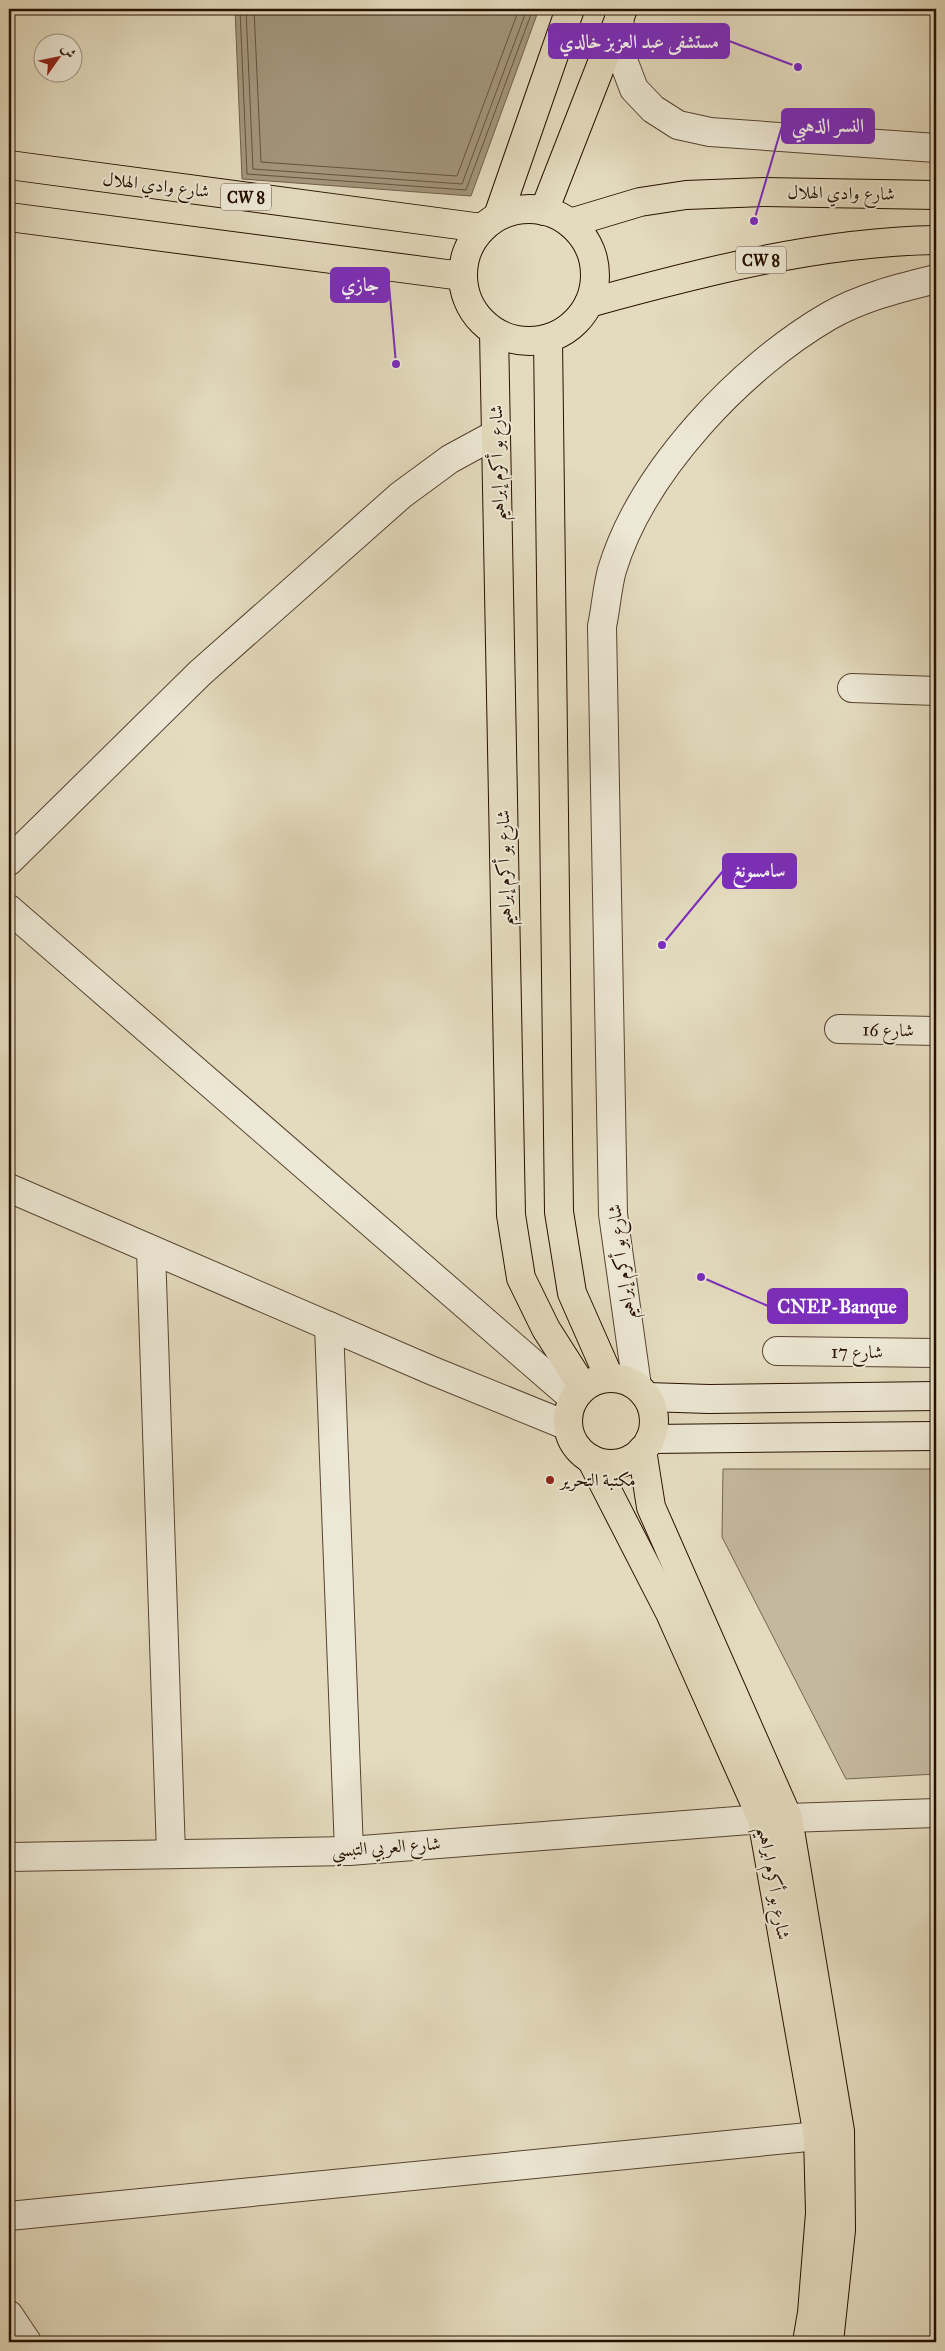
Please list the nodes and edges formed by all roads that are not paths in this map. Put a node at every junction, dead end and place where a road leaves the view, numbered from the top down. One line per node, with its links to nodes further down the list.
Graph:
1 (570, 9): 8 (main road)
2 (621, 12): 3 (street); 6 (main road)
3 (936, 148)
4 (9, 166): 8 (main road, شارع وادي الهلال / CW 8)
5 (936, 195): 9 (main road, شارع وادي الهلال)
6 (544, 211): 8 (main road); 9 (main road)
7 (9, 217): 11 (main road)
8 (490, 222): 11 (main road)
9 (570, 223): 13 (main road)
10 (936, 240): 13 (main road, CW 8)
11 (462, 276): 14 (main road)
12 (936, 279): 29 (street, شارع بو أكرم إبراهيم)
13 (589, 303): 15 (main road)
14 (494, 332): 15 (main road); 16 (main road, شارع بو أكرم إبراهيم)
15 (548, 339): 28 (main road)
16 (496, 434): 19 (street); 30 (main road, شارع بو أكرم إبراهيم)
17 (852, 688): 18 (street)
18 (936, 690)
19 (9, 861)
20 (9, 908): 30 (street)
21 (839, 1029): 22 (street, شارع 16)
22 (936, 1031)
23 (9, 1188): 24 (street)
24 (152, 1250): 25 (street); 39 (street)
25 (329, 1326): 32 (street); 38 (street)
26 (778, 1351): 27 (street, شارع 17)
27 (936, 1353)
28 (609, 1378): 29 (main road); 30 (main road)
29 (642, 1392): 31 (street); 34 (main road)
30 (578, 1393): 32 (main road)
31 (936, 1396)
32 (568, 1426): 35 (main road)
33 (936, 1436): 34 (street)
34 (646, 1444): 35 (main road); 37 (main road, شارع بو أكرم ابراهيم)
35 (591, 1459): 37 (main road, شارع بو أكرم ابراهيم)
36 (936, 1813): 37 (street, شارع العربي التبسي)
37 (775, 1818): 38 (street, شارع العربي التبسي); 41 (main road, شارع بو أكرم ابراهيم); 46 (main road, شارع بو أكرم ابراهيم)
38 (349, 1851): 39 (street, شارع العربي التبسي)
39 (171, 1854): 40 (street, شارع العربي التبسي)
40 (9, 1857)
41 (818, 2136): 42 (street); 45 (main road, شارع بو أكرم ابراهيم)
42 (9, 2216)
43 (9, 2316): 44 (street)
44 (26, 2342)
45 (807, 2342)
46 (829, 2342)

